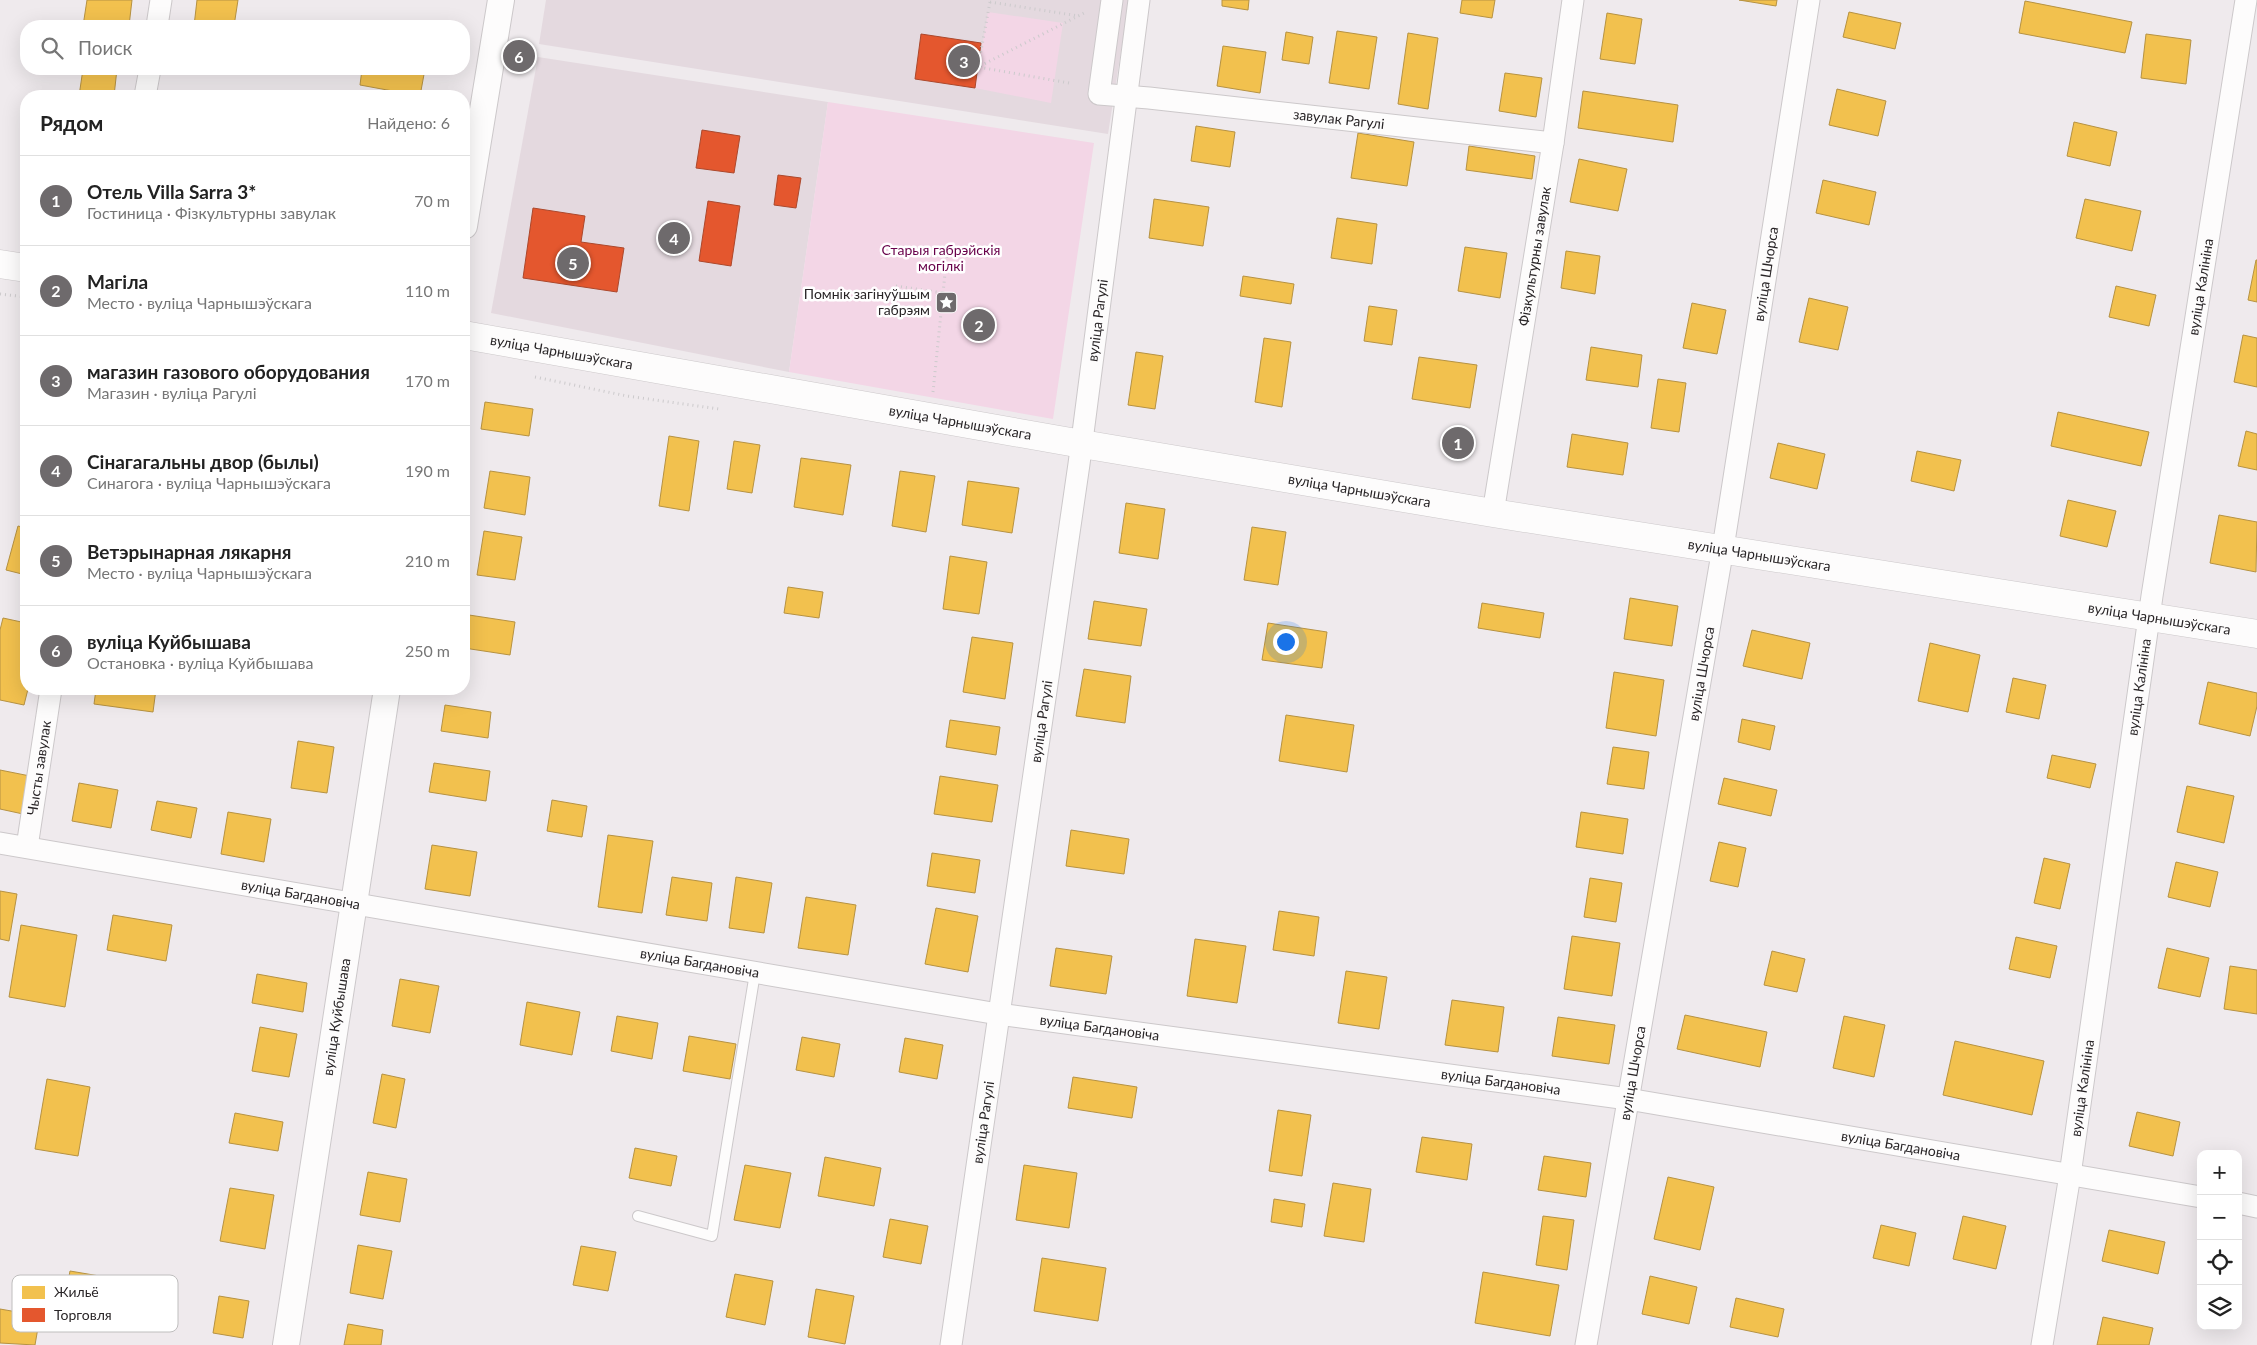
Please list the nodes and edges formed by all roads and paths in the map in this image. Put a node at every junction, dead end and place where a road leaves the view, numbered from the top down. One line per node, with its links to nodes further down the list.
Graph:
1 (161, 0): 10 (street)
2 (501, 0): 17 (street)
3 (1138, 0): 15 (street, вуліца Рагулі)
4 (1573, 0): 16 (street, Фізкультурны завулак)
5 (1809, 0): 29 (street, вуліца Шчорса)
6 (2246, 0): 30 (street, вуліца Калініна)
7 (990, 1): 9 (path); 11 (path)
8 (1105, 10): 9 (path); 9 (path); 15 (street)
9 (1078, 16): 11 (path)
10 (157, 20)
11 (978, 67): 13 (path)
12 (149, 75): 14 (street)
13 (1069, 84)
14 (146, 90)
15 (1125, 97): 16 (street, завулак Рагулі); 27 (street, вуліца Рагулі)
16 (1553, 143): 28 (street, Фізкультурны завулак)
17 (470, 189)
18 (948, 244): 22 (path)
19 (0, 264): 20 (main road)
20 (20, 267)
21 (896, 286): 22 (path)
22 (943, 293): 26 (path)
23 (0, 294): 24 (path)
24 (20, 296)
25 (470, 336): 27 (main road, вуліца Чарнышэўскага)
26 (932, 397)
27 (1082, 444): 28 (main road, вуліца Чарнышэўскага); 38 (street, вуліца Рагулі)
28 (1493, 513): 29 (main road, вуліца Чарнышэўскага)
29 (1723, 548): 30 (main road, вуліца Чарнышэўскага); 39 (street, вуліца Шчорса)
30 (2149, 618): 31 (main road, вуліца Чарнышэўскага); 40 (street, вуліца Калініна)
31 (2257, 634)
32 (49, 695): 35 (street, Чысты завулак)
33 (387, 695): 36 (street, вуліца Куйбышава)
34 (0, 843): 35 (street, вуліца Багдановіча)
35 (27, 847): 36 (street, вуліца Багдановіча)
36 (354, 904): 37 (street, вуліца Багдановіча); 45 (street, вуліца Куйбышава)
37 (755, 973): 38 (street, вуліца Багдановіча); 44 (lane)
38 (998, 1014): 39 (street, вуліца Багдановіча); 46 (street, вуліца Рагулі)
39 (1628, 1099): 40 (street, вуліца Багдановіча); 47 (street, вуліца Шчорса)
40 (2070, 1175): 41 (street, вуліца Багдановіча); 48 (street, вуліца Калініна)
41 (2197, 1196)
42 (2242, 1205): 43 (street)
43 (2257, 1207)
44 (638, 1216)
45 (286, 1345)
46 (951, 1345)
47 (1586, 1345)
48 (2042, 1345)

